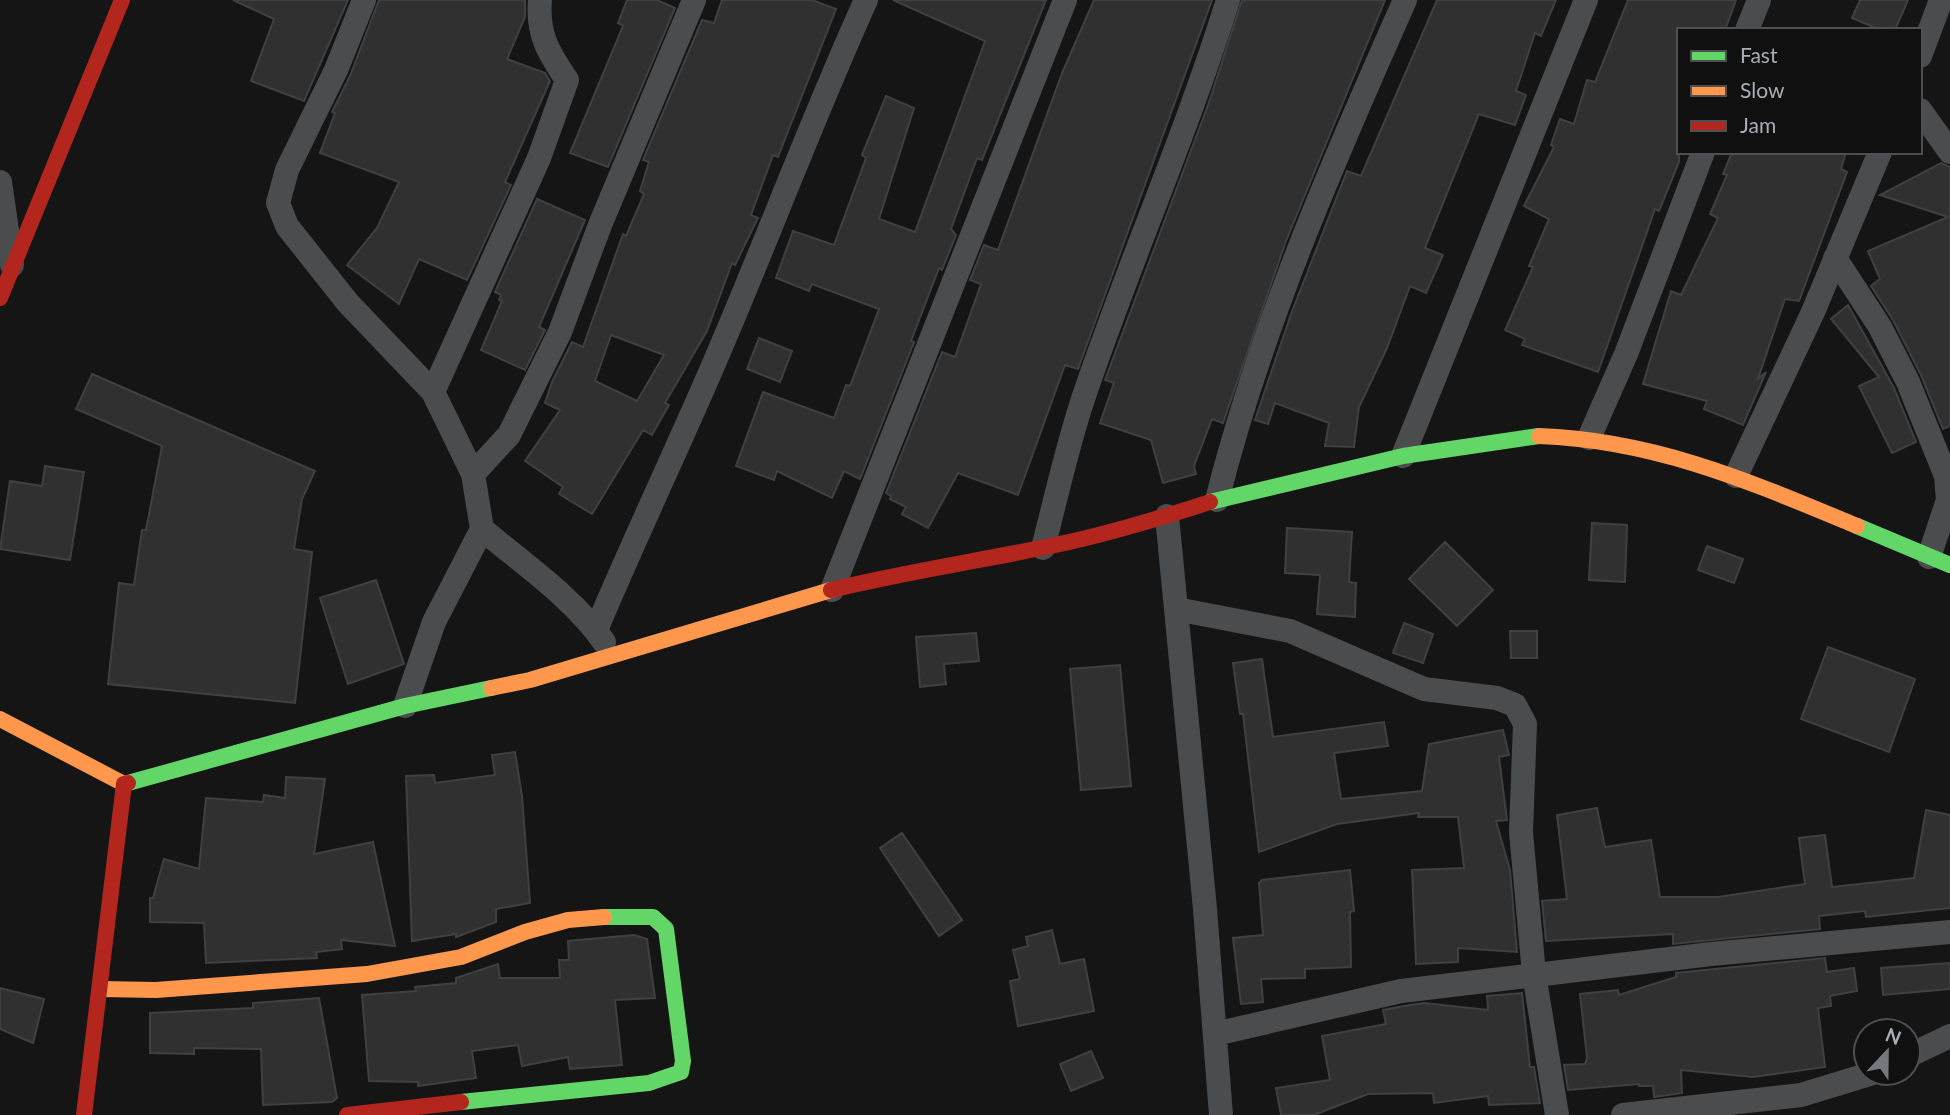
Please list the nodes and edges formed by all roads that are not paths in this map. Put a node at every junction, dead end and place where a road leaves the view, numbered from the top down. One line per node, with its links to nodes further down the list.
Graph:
1 (122, 0): 20 (street)
2 (364, 0): 22 (street)
3 (540, 0): 22 (street)
4 (694, 0): 25 (street)
5 (866, 0): 34 (street)
6 (1065, 0): 32 (street)
7 (1228, 0): 30 (street)
8 (1405, 0): 27 (street)
9 (1586, 0): 24 (street)
10 (1759, 0): 12 (street)
11 (1941, 0): 13 (street)
12 (1748, 28)
13 (1922, 52)
14 (1922, 113): 15 (street)
15 (1950, 152)
16 (1702, 154): 23 (street)
17 (1879, 154): 19 (street)
18 (0, 182): 20 (street)
19 (1835, 258): 26 (street); 31 (street)
20 (12, 269): 21 (street)
21 (0, 298)
22 (433, 392): 25 (street)
23 (1589, 438): 24 (street); 26 (street)
24 (1403, 456): 27 (street)
25 (473, 474): 29 (street)
26 (1736, 476): 31 (street)
27 (1217, 500): 28 (street)
28 (1167, 516): 30 (street); 33 (street)
29 (482, 529): 34 (street); 36 (street)
30 (1043, 548): 32 (street)
31 (1940, 561)
32 (832, 590): 35 (street)
33 (1176, 609): 40 (street); 42 (street)
34 (596, 630): 35 (street)
35 (613, 656): 36 (street)
36 (405, 706): 38 (street)
37 (0, 719): 38 (street)
38 (124, 784): 41 (street)
39 (1950, 932): 40 (street)
40 (1534, 974): 42 (street); 49 (street)
41 (101, 989): 46 (street); 47 (street)
42 (1215, 1034): 48 (street)
43 (1950, 1036): 44 (street)
44 (1922, 1049)
45 (1852, 1079): 50 (street)
46 (84, 1115)
47 (348, 1115)
48 (1221, 1115)
49 (1557, 1115)
50 (1623, 1115)

